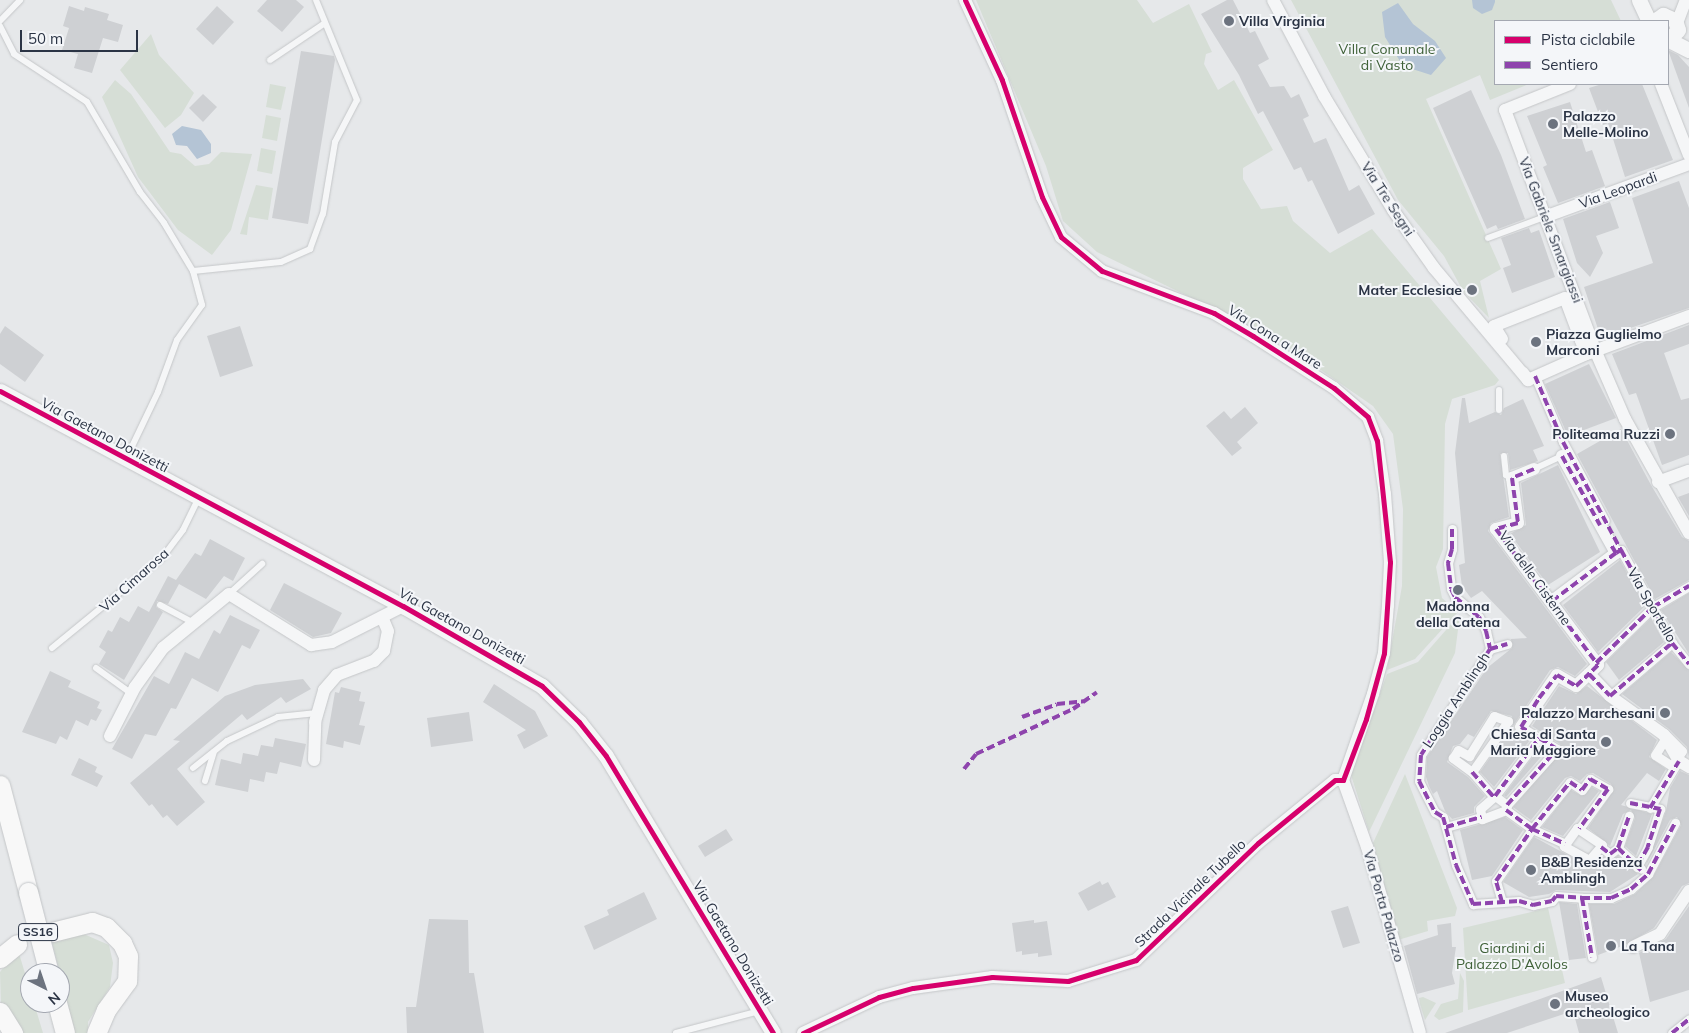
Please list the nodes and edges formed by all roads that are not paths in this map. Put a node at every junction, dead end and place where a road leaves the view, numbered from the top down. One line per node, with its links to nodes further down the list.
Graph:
1 (20, 0): 10 (lane)
2 (316, 0): 12 (lane)
3 (965, 0): 71 (street, Via Cona a Mare)
4 (1273, 0): 28 (street, Via Tre Segni)
5 (1639, 0): 8 (street)
6 (1648, 0): 9 (street)
7 (1684, 0): 9 (street)
8 (1649, 20)
9 (1667, 20)
10 (0, 21)
11 (1669, 22): 17 (street)
12 (325, 23): 18 (lane); 25 (lane)
13 (1669, 24): 15 (street)
14 (0, 26): 25 (lane)
15 (1669, 39)
16 (1669, 40): 17 (street)
17 (1687, 45)
18 (270, 60)
19 (1568, 85): 23 (street, Via Gabriele Smargiassi)
20 (1661, 85): 21 (street)
21 (1689, 155)
22 (1689, 164): 23 (street, Via Leopardi)
23 (1547, 216): 24 (lane); 27 (street, Via Gabriele Smargiassi)
24 (1488, 238)
25 (194, 271): 34 (lane)
26 (1689, 316): 27 (street)
27 (1590, 352): 28 (street); 28 (street); 38 (street)
28 (1531, 378): 42 (street, Via Sportello)
29 (1500, 390): 31 (lane)
30 (0, 392): 34 (street, Via Gaetano Donizetti)
31 (1499, 410)
32 (1504, 456): 37 (lane)
33 (1562, 456): 35 (lane); 42 (street)
34 (126, 459): 39 (street, Via Gaetano Donizetti)
35 (1534, 469): 37 (street)
36 (1689, 470): 38 (street)
37 (1512, 478): 46 (street, Via delle Cisterne)
38 (1658, 482): 41 (street)
39 (199, 497): 48 (street, Via Gaetano Donizetti); 54 (lane, Via Cimarosa)
40 (1452, 529): 55 (street, Loggia Amblingh)
41 (1689, 533)
42 (1618, 552): 46 (street); 49 (street, Via Sportello)
43 (262, 564): 45 (lane)
44 (1689, 586): 49 (street)
45 (229, 594): 50 (street); 51 (street)
46 (1552, 601): 58 (street, Via delle Cisterne)
47 (160, 604): 51 (lane)
48 (403, 606): 50 (street); 98 (street, Via Gaetano Donizetti)
49 (1654, 607): 52 (street, Via Sportello); 58 (street)
50 (382, 617): 61 (street)
51 (192, 622): 59 (street)
52 (1672, 643): 56 (street, Via Sportello); 60 (street)
53 (1507, 644): 55 (street)
54 (52, 648)
55 (1490, 649): 81 (street, Loggia Amblingh)
56 (1689, 664)
57 (96, 668): 59 (lane)
58 (1593, 669): 60 (street, Via delle Cisterne); 63 (street)
59 (132, 694): 64 (street)
60 (1610, 696): 68 (street, Via delle Cisterne)
61 (317, 713): 66 (lane); 67 (street)
62 (1507, 723): 63 (lane); 70 (street); 70 (street)
63 (1521, 727): 65 (street)
64 (110, 736)
65 (1539, 738): 74 (street); 76 (street)
66 (214, 751): 69 (lane); 72 (lane)
67 (314, 760)
68 (1682, 762): 77 (street)
69 (193, 768)
70 (1472, 772): 74 (street)
71 (1343, 780): 107 (street, Strada Vicinale Tubello); 108 (street, Via Porta Palazzo)
72 (205, 781)
73 (0, 786): 97 (main road, SS16, bridge)
74 (1495, 796): 76 (street); 78 (street)
75 (1630, 803): 77 (street)
76 (1507, 808): 78 (street); 82 (street)
77 (1655, 809): 87 (street)
78 (1482, 816): 81 (street)
79 (1629, 816): 86 (street)
80 (1675, 823): 88 (street)
81 (1446, 827): 91 (street, Loggia Amblingh)
82 (1532, 829): 83 (street); 84 (street); 91 (street)
83 (1579, 829): 84 (street); 85 (street)
84 (1565, 844): 85 (street)
85 (1601, 846): 86 (street)
86 (1618, 848): 87 (street)
87 (1637, 867): 88 (street)
88 (1648, 874): 90 (street)
89 (1688, 894): 94 (street)
90 (1582, 898): 91 (street); 95 (street)
91 (1502, 902)
92 (52, 932): 104 (main road)
93 (8, 944): 96 (main road)
94 (1633, 947)
95 (1592, 957)
96 (0, 958)
97 (46, 963)
98 (761, 1011): 105 (lane); 106 (street, Via Gaetano Donizetti)
99 (0, 1012): 102 (main road)
100 (60, 1013): 103 (main road)
101 (1689, 1019): 109 (street)
102 (13, 1033)
103 (65, 1033)
104 (96, 1033)
105 (676, 1033)
106 (773, 1033)
107 (803, 1033)
108 (1420, 1033)
109 (1672, 1033)

